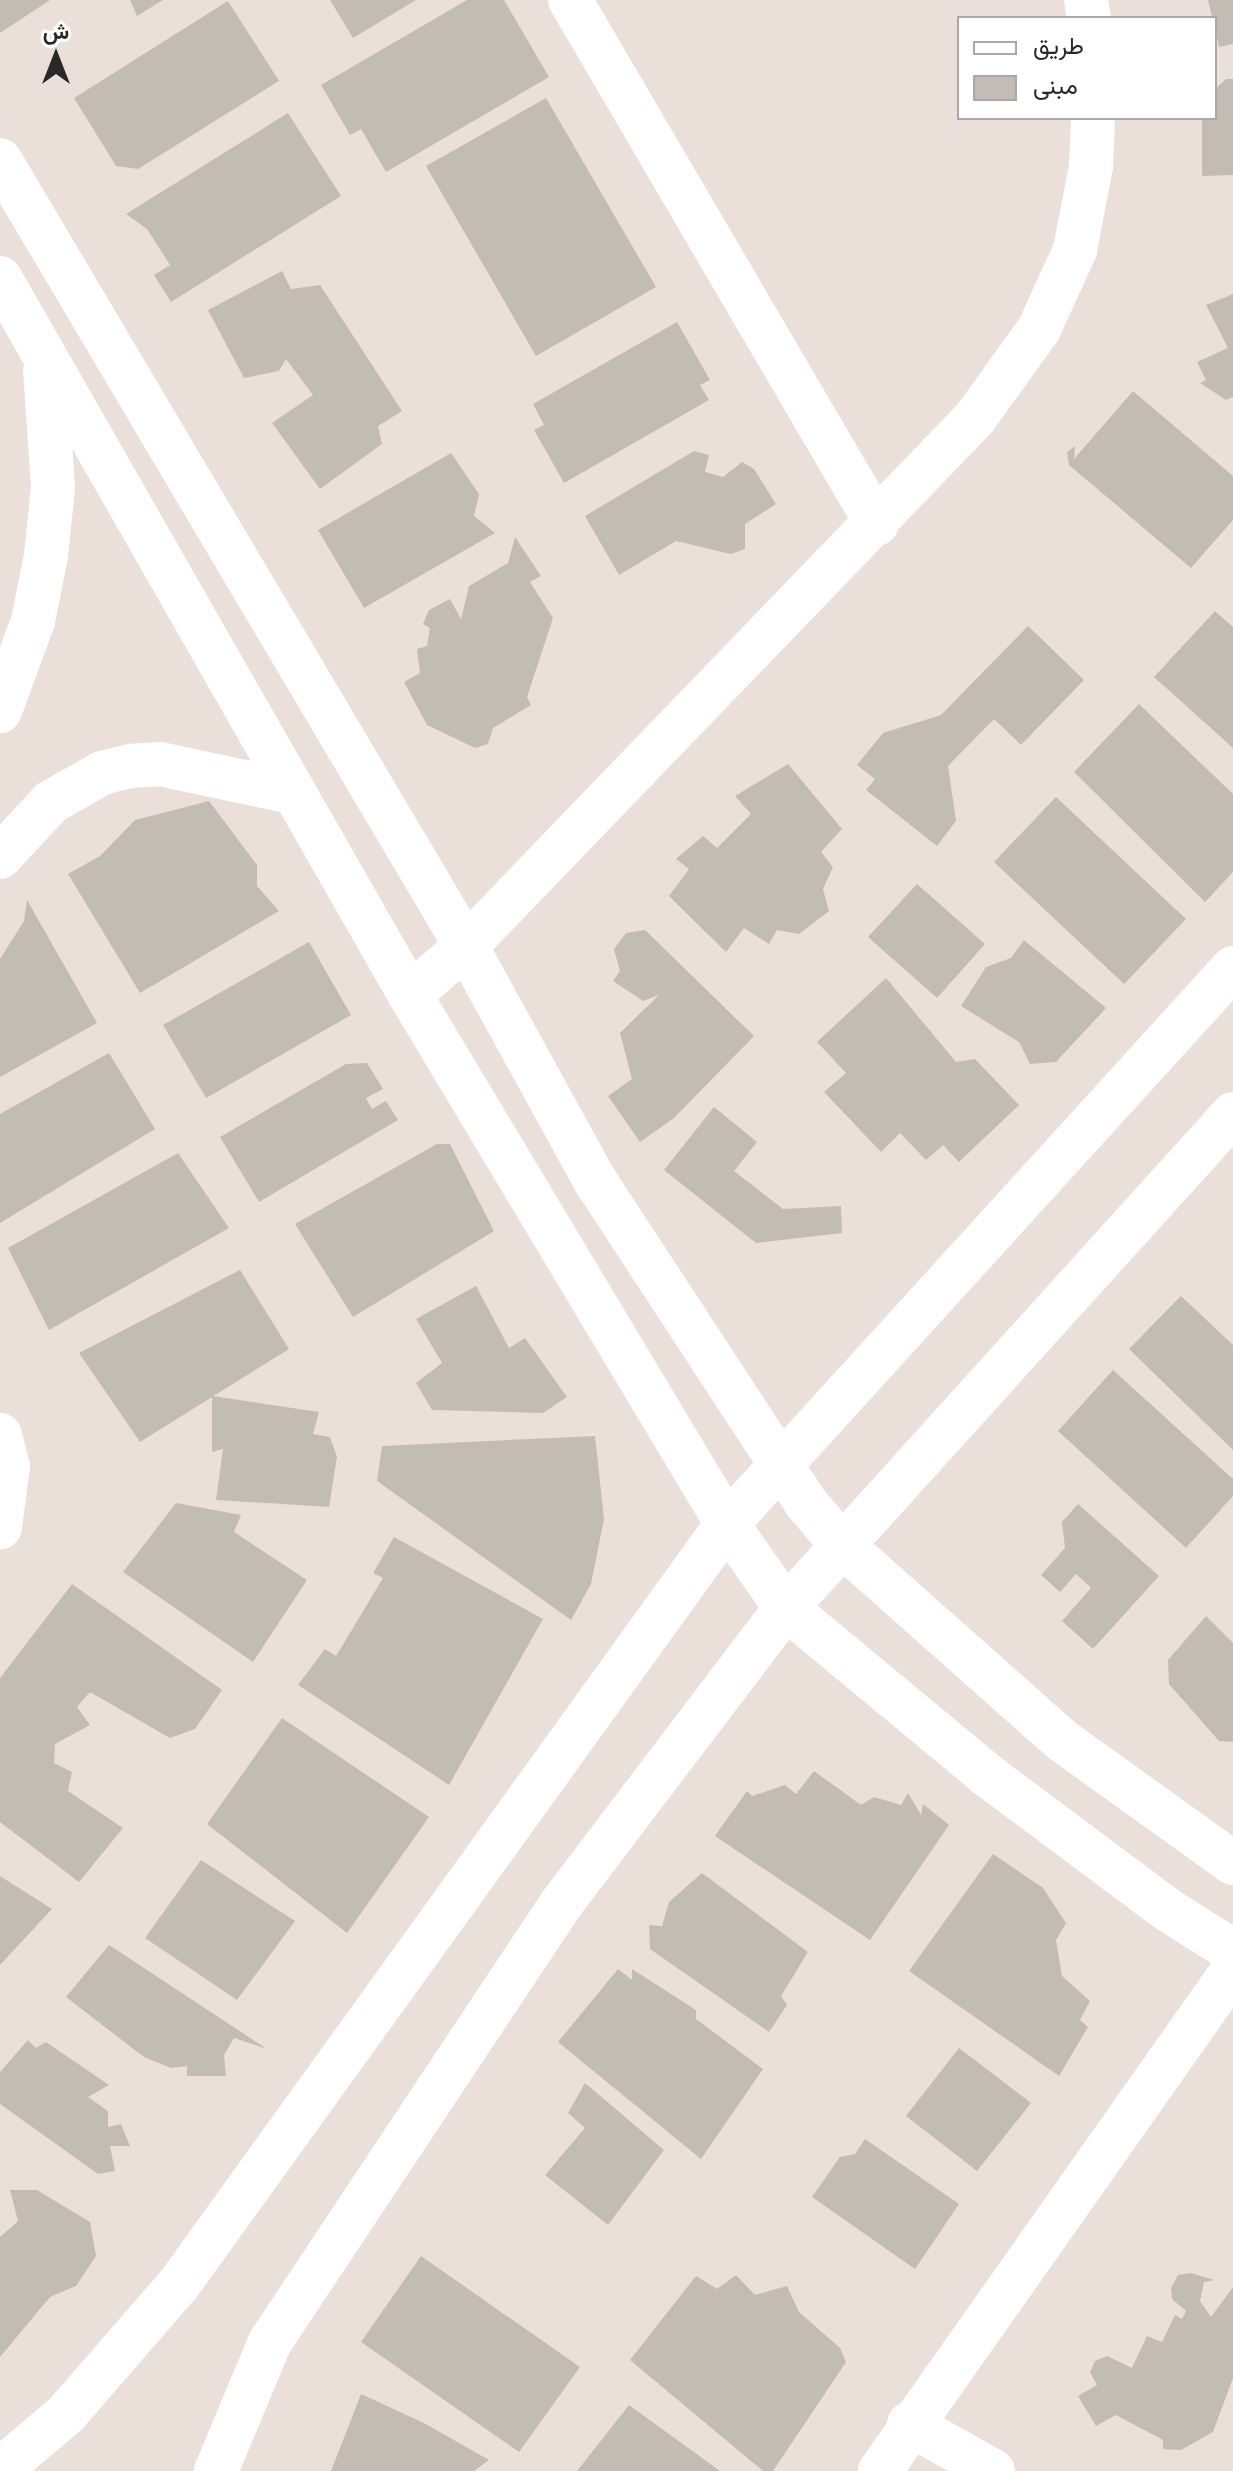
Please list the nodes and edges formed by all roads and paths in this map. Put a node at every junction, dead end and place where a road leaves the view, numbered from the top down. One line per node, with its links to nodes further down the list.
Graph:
1 (570, 0): 6 (street)
2 (1093, 120): 6 (street)
3 (0, 160): 10 (street)
4 (0, 278): 5 (street)
5 (42, 349): 7 (street); 8 (street)
6 (877, 524): 10 (street)
7 (0, 711)
8 (292, 792): 9 (street); 12 (street)
9 (0, 857)
10 (466, 946): 12 (street); 15 (street)
11 (1233, 968): 15 (street)
12 (410, 995): 16 (street)
13 (1233, 1114): 18 (street)
14 (0, 1435): 17 (street)
15 (780, 1464): 16 (street); 18 (street)
16 (727, 1524): 19 (street); 24 (street)
17 (0, 1527)
18 (842, 1545): 19 (street); 20 (street)
19 (786, 1608): 21 (street); 25 (street)
20 (1233, 1863)
21 (1233, 1951)
22 (1233, 1970): 23 (street)
23 (909, 2424): 26 (street); 27 (street)
24 (0, 2470)
25 (216, 2471)
26 (880, 2471)
27 (993, 2471)

